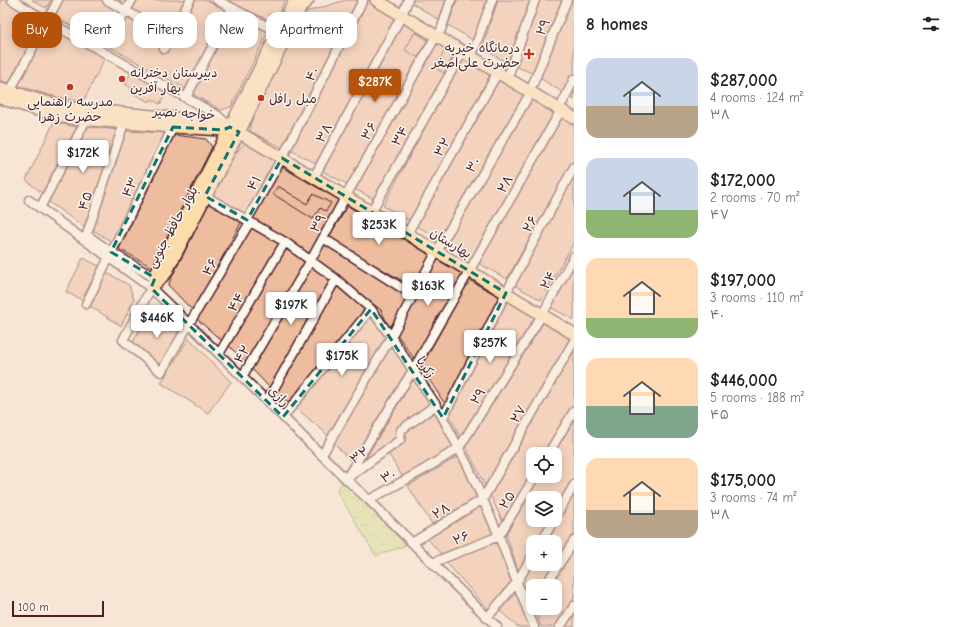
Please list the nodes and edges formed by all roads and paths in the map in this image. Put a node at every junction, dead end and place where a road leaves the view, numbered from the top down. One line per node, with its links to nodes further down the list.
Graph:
1 (12, 0): 19 (street)
2 (58, 0): 20 (street)
3 (107, 0): 18 (street)
4 (132, 0): 18 (street)
5 (190, 0): 21 (street)
6 (218, 0): 16 (street)
7 (294, 0): 22 (main road, بلوار حافظ جنوبی)
8 (308, 0): 45 (main road, بلوار حافظ جنوبی)
9 (363, 0): 46 (street, ۴۰)
10 (376, 0): 17 (main road)
11 (391, 0): 17 (main road)
12 (451, 0): 26 (street, ۳۶)
13 (492, 0): 29 (street)
14 (535, 0): 31 (street)
15 (567, 0): 34 (street, ۲۹)
16 (232, 8): 24 (street); 37 (street)
17 (405, 8): 26 (main road); 48 (street, ۳۸)
18 (126, 11): 23 (street)
19 (32, 12)
20 (52, 12)
21 (183, 12)
22 (289, 12)
23 (133, 15)
24 (266, 26)
25 (62, 29): 37 (street)
26 (439, 33): 29 (main road); 30 (main road); 50 (street, ۳۶)
27 (30, 48): 35 (street)
28 (271, 48): 45 (main road, بلوار حافظ جنوبی)
29 (474, 50): 31 (main road)
30 (463, 51): 32 (main road); 53 (street, ۳۴)
31 (510, 71): 34 (main road)
32 (498, 72): 34 (main road); 55 (street, ۳۲)
33 (574, 79): 38 (street)
34 (532, 88): 38 (main road); 59 (street, ۳۰)
35 (5, 89): 43 (main road, خواجه نصیر)
36 (0, 98): 41 (main road, خواجه نصیر)
37 (186, 98): 45 (street)
38 (562, 106): 39 (main road); 40 (main road); 63 (street, ۲۸)
39 (574, 109)
40 (574, 118)
41 (86, 120): 42 (main road, خواجه نصیر); 52 (street)
42 (124, 123): 44 (main road, خواجه نصیر); 56 (street, ۴۵)
43 (215, 126): 44 (main road, خواجه نصیر); 45 (main road, خواجه نصیر)
44 (173, 127): 60 (street, ۴۳)
45 (234, 130): 46 (main road, بهارستان); 49 (main road, بلوار حافظ جنوبی); 65 (main road, بلوار حافظ جنوبی)
46 (282, 158): 48 (main road, بهارستان); 54 (street, ۴۱)
47 (574, 167): 66 (street, ۲۶)
48 (314, 177): 50 (main road, بهارستان)
49 (205, 196): 54 (street, زکریا); 65 (main road, بلوار حافظ جنوبی)
50 (346, 196): 53 (main road, بهارستان); 57 (street, ۳۹)
51 (29, 200): 52 (street)
52 (40, 208): 56 (street)
53 (371, 212): 55 (main road, بهارستان)
54 (249, 221): 58 (street, زکریا); 71 (street, ۴۶)
55 (407, 234): 59 (main road, بهارستان)
56 (86, 237): 60 (street)
57 (323, 238): 62 (street, ۳۹); 67 (street)
58 (285, 242): 62 (street, زکریا); 75 (street, ۴۴)
59 (437, 251): 63 (main road, بهارستان); 67 (street, ۳۰)
60 (110, 254): 65 (street, رازی); 68 (street, ۴۳)
61 (574, 256): 70 (street, ۲۴)
62 (311, 260): 64 (street, زکریا); 77 (street, ۴۲)
63 (469, 271): 66 (main road, بهارستان); 76 (street, ۲۸)
64 (336, 279): 69 (street, زکریا); 78 (street)
65 (153, 283): 71 (street, رازی); 71 (street)
66 (506, 293): 70 (main road, بهارستان); 82 (street, ۲۶)
67 (413, 295): 73 (street, ۳۰)
68 (86, 304)
69 (371, 309): 73 (street, زکریا); 81 (street)
70 (542, 315): 72 (main road, بهارستان); 84 (street, ۲۹)
71 (189, 324): 75 (street, رازی)
72 (574, 334)
73 (391, 336): 76 (street, زکریا); 85 (street)
74 (574, 341): 89 (street, ۲۷)
75 (219, 354): 77 (street, رازی)
76 (413, 370): 79 (street, زکریا); 86 (street)
77 (242, 377): 78 (street, رازی)
78 (267, 401): 81 (street, رازی)
79 (436, 405): 82 (street, زکریا); 86 (street, ۳۲)
80 (574, 411): 83 (street)
81 (283, 417): 85 (street, رازی)
82 (443, 418): 84 (street, زکریا)
83 (552, 447)
84 (459, 448): 89 (street, زکریا); 90 (street, ۳۰)
85 (322, 455): 86 (street, رازی)
86 (346, 479): 90 (street, رازی)
87 (531, 483): 92 (street, ۲۵)
88 (574, 485): 91 (street)
89 (483, 499): 92 (street, زکریا); 94 (street, ۲۸)
90 (369, 500): 94 (street, رازی)
91 (562, 505)
92 (499, 536): 95 (street, ۲۶); 98 (street, زکریا)
93 (574, 541): 97 (street)
94 (412, 543): 95 (street, رازی)
95 (432, 563): 102 (street, رازی)
96 (526, 567): 98 (street)
97 (550, 579)
98 (517, 582): 99 (street, زکریا); 102 (street)
99 (526, 599)
100 (574, 606): 105 (street)
101 (532, 615): 104 (street, زکریا)
102 (487, 618): 103 (street, رازی)
103 (497, 627)
104 (534, 627)
105 (560, 627)

